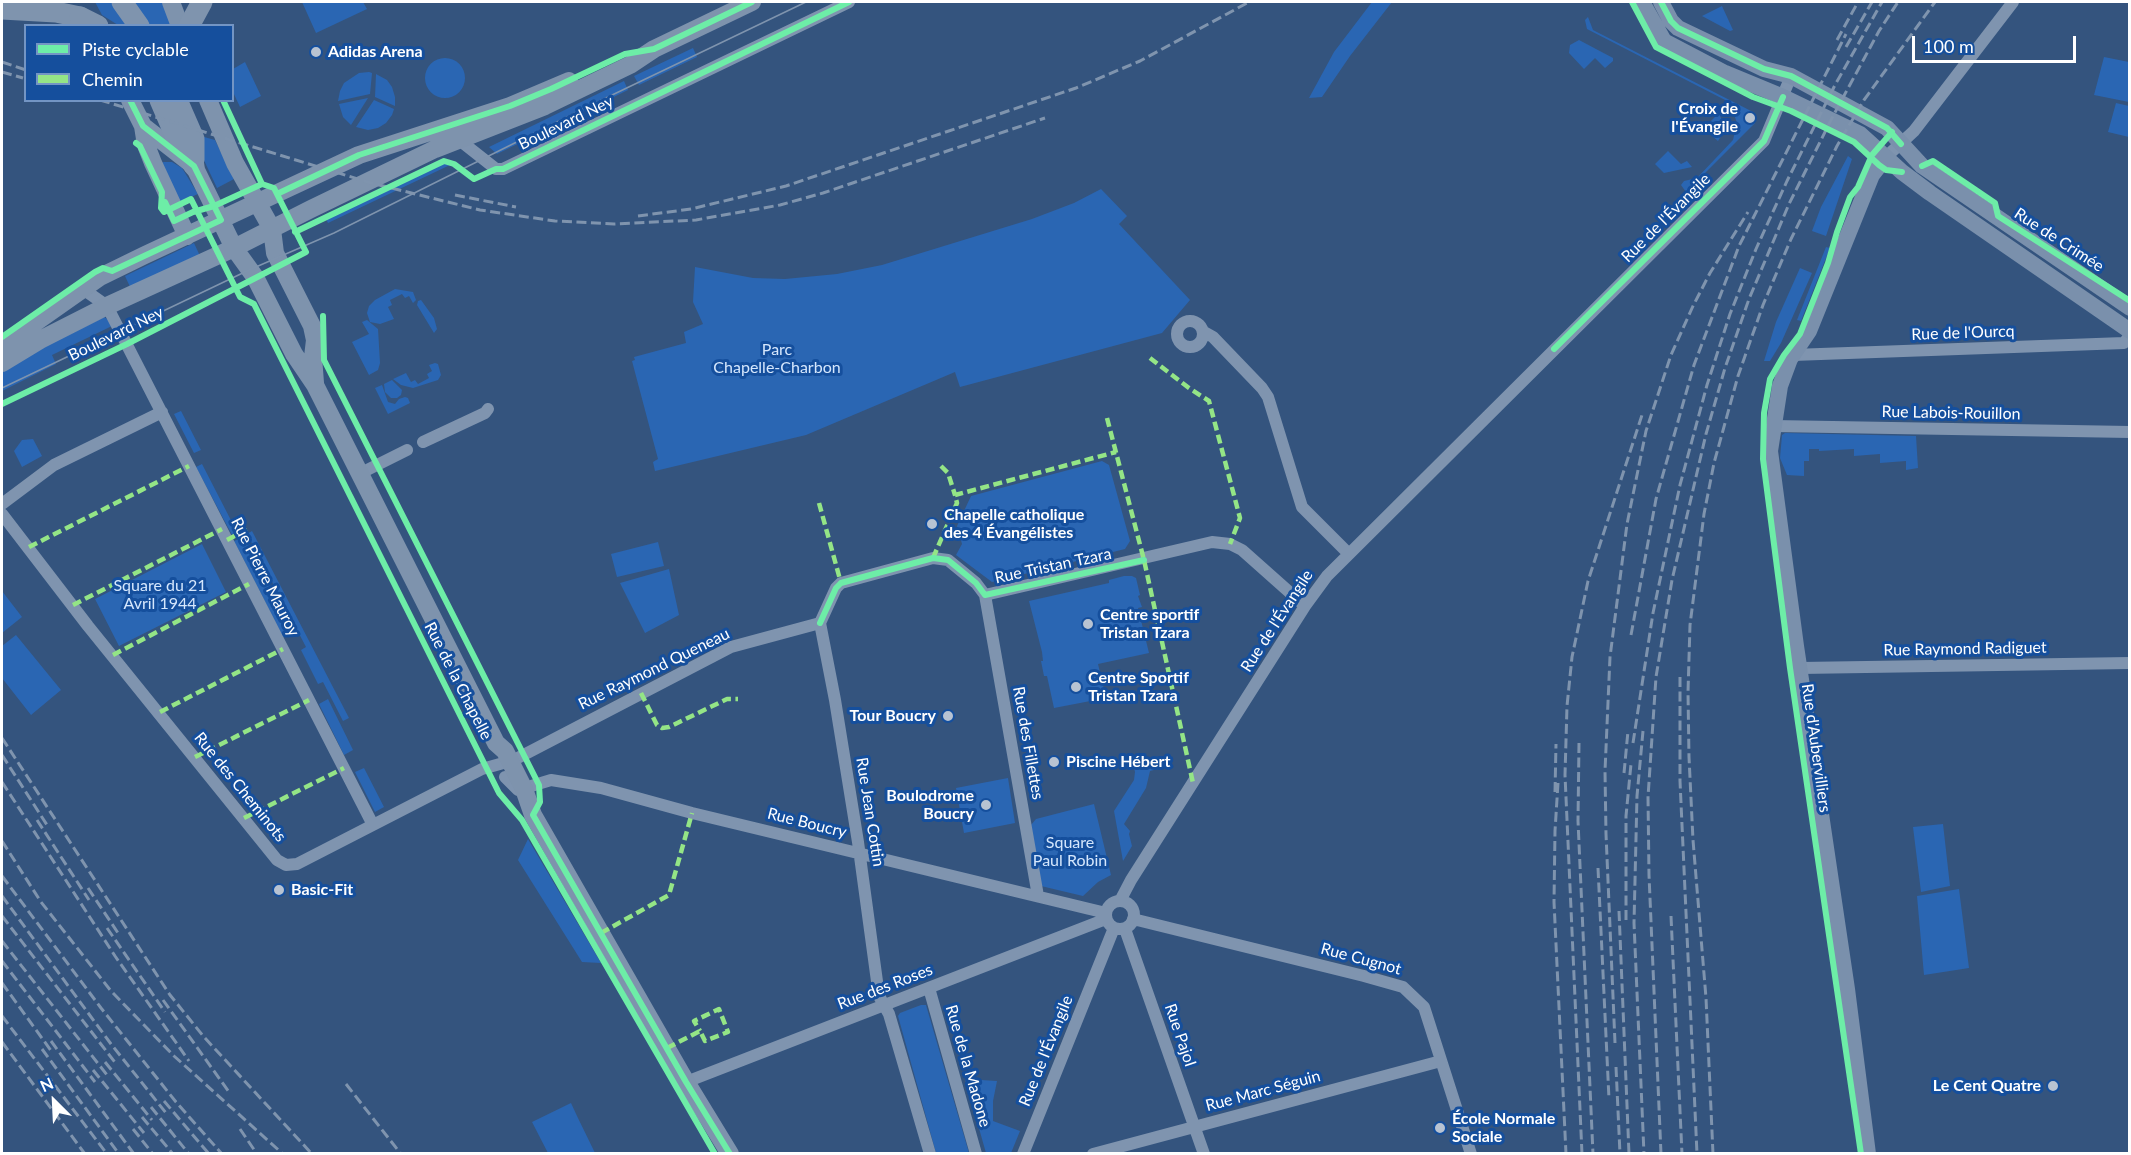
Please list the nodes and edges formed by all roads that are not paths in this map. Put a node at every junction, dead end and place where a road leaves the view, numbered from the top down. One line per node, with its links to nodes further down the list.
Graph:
1 (78, 2): 11 (main road)
2 (122, 2): 13 (highway)
3 (171, 2): 14 (main road)
4 (202, 2): 15 (highway)
5 (752, 2): 16 (main road, Boulevard Ney)
6 (849, 2): 24 (street, Boulevard Ney)
7 (1642, 2): 18 (main road)
8 (1661, 2): 17 (main road)
9 (2013, 2): 25 (street)
10 (2, 9): 12 (highway, bridge)
11 (89, 24)
12 (94, 24)
13 (138, 24)
14 (179, 24)
15 (190, 24)
16 (654, 49): 24 (main road, Boulevard Ney); 28 (main road, Boulevard Ney)
17 (1791, 76): 18 (street, Rue de l'Évangile); 25 (main road)
18 (1783, 97): 26 (main road); 51 (street, Rue de l'Évangile)
19 (131, 102): 23 (main road)
20 (161, 102): 27 (highway)
21 (178, 102): 27 (highway)
22 (209, 102): 28 (main road)
23 (143, 126): 27 (main road); 31 (main road)
24 (458, 139): 30 (main road, Boulevard Ney)
25 (1901, 144): 26 (street); 35 (main road, Rue de Crimée)
26 (1886, 157): 37 (main road, Rue de Crimée); 39 (main road, Rue d'Aubervilliers)
27 (194, 166): 29 (main road, Rue de la Chapelle)
28 (257, 204): 29 (main road, Boulevard Ney); 30 (main road)
29 (221, 220): 31 (main road, Boulevard Ney); 32 (main road, Rue de la Chapelle)
30 (272, 229): 32 (main road, Boulevard Ney); 41 (main road, Rue de la Chapelle)
31 (187, 236): 33 (main road, Boulevard Ney)
32 (234, 248): 34 (main road, Boulevard Ney); 41 (main road, Rue de la Chapelle)
33 (83, 289): 34 (street); 38 (main road, Boulevard Ney)
34 (107, 306): 40 (main road, Boulevard Ney); 43 (street, Rue Pierre Mauroy)
35 (2130, 308)
36 (1203, 332): 51 (street)
37 (2130, 333): 39 (street, Rue de l'Ourcq)
38 (2, 346)
39 (1793, 355): 44 (main road, Rue d'Aubervilliers)
40 (2, 363)
41 (315, 385): 48 (main road, Rue de la Chapelle)
42 (488, 409): 46 (street)
43 (162, 412): 49 (street); 58 (street, Rue Pierre Mauroy)
44 (1773, 426): 45 (street, Rue Labois-Rouillon); 56 (main road, Rue d'Aubervilliers)
45 (2130, 432)
46 (423, 442)
47 (407, 450): 48 (street)
48 (359, 474): 57 (main road, Rue de la Chapelle)
49 (2, 504)
50 (2, 514): 58 (street, Rue des Cheminots)
51 (1348, 553): 53 (street, Rue de l'Évangile)
52 (985, 595): 53 (street, Rue Tristan Tzara); 54 (street, Rue Tristan Tzara); 60 (street, Rue des Fillettes)
53 (1305, 606): 61 (street, Rue de l'Évangile)
54 (819, 623): 57 (street, Rue Raymond Queneau); 59 (street, Rue Jean Cottin)
55 (2130, 663): 56 (street, Rue Raymond Radiguet)
56 (1800, 668): 75 (main road, Rue d'Aubervilliers)
57 (512, 778): 58 (street, Rue des Cheminots); 59 (street, Rue Boucry); 66 (main road, Rue de la Chapelle)
58 (373, 825)
59 (860, 853): 60 (street, Rue Boucry); 64 (street, Rue Jean Cottin)
60 (1038, 896): 62 (street, Rue Boucry)
61 (1120, 901): 62 (street); 62 (street, Rue Pajol)
62 (1117, 921): 63 (street, Rue des Roses); 65 (street, Rue Cugnot); 67 (street, Rue Pajol); 71 (street, Rue de l'Évangile)
63 (929, 988): 64 (street, Rue des Roses); 70 (street, Rue de la Madone)
64 (885, 1005): 66 (street, Rue des Roses); 69 (street)
65 (1441, 1061): 67 (street, Rue Marc Séguin); 74 (street, Rue Cugnot)
66 (686, 1082): 68 (main road, Rue de la Chapelle)
67 (1194, 1127): 72 (street, Rue Marc Séguin); 73 (street, Rue Pajol)
68 (730, 1154)
69 (930, 1154)
70 (976, 1154)
71 (1023, 1154)
72 (1093, 1154)
73 (1204, 1154)
74 (1471, 1154)
75 (1868, 1154)

